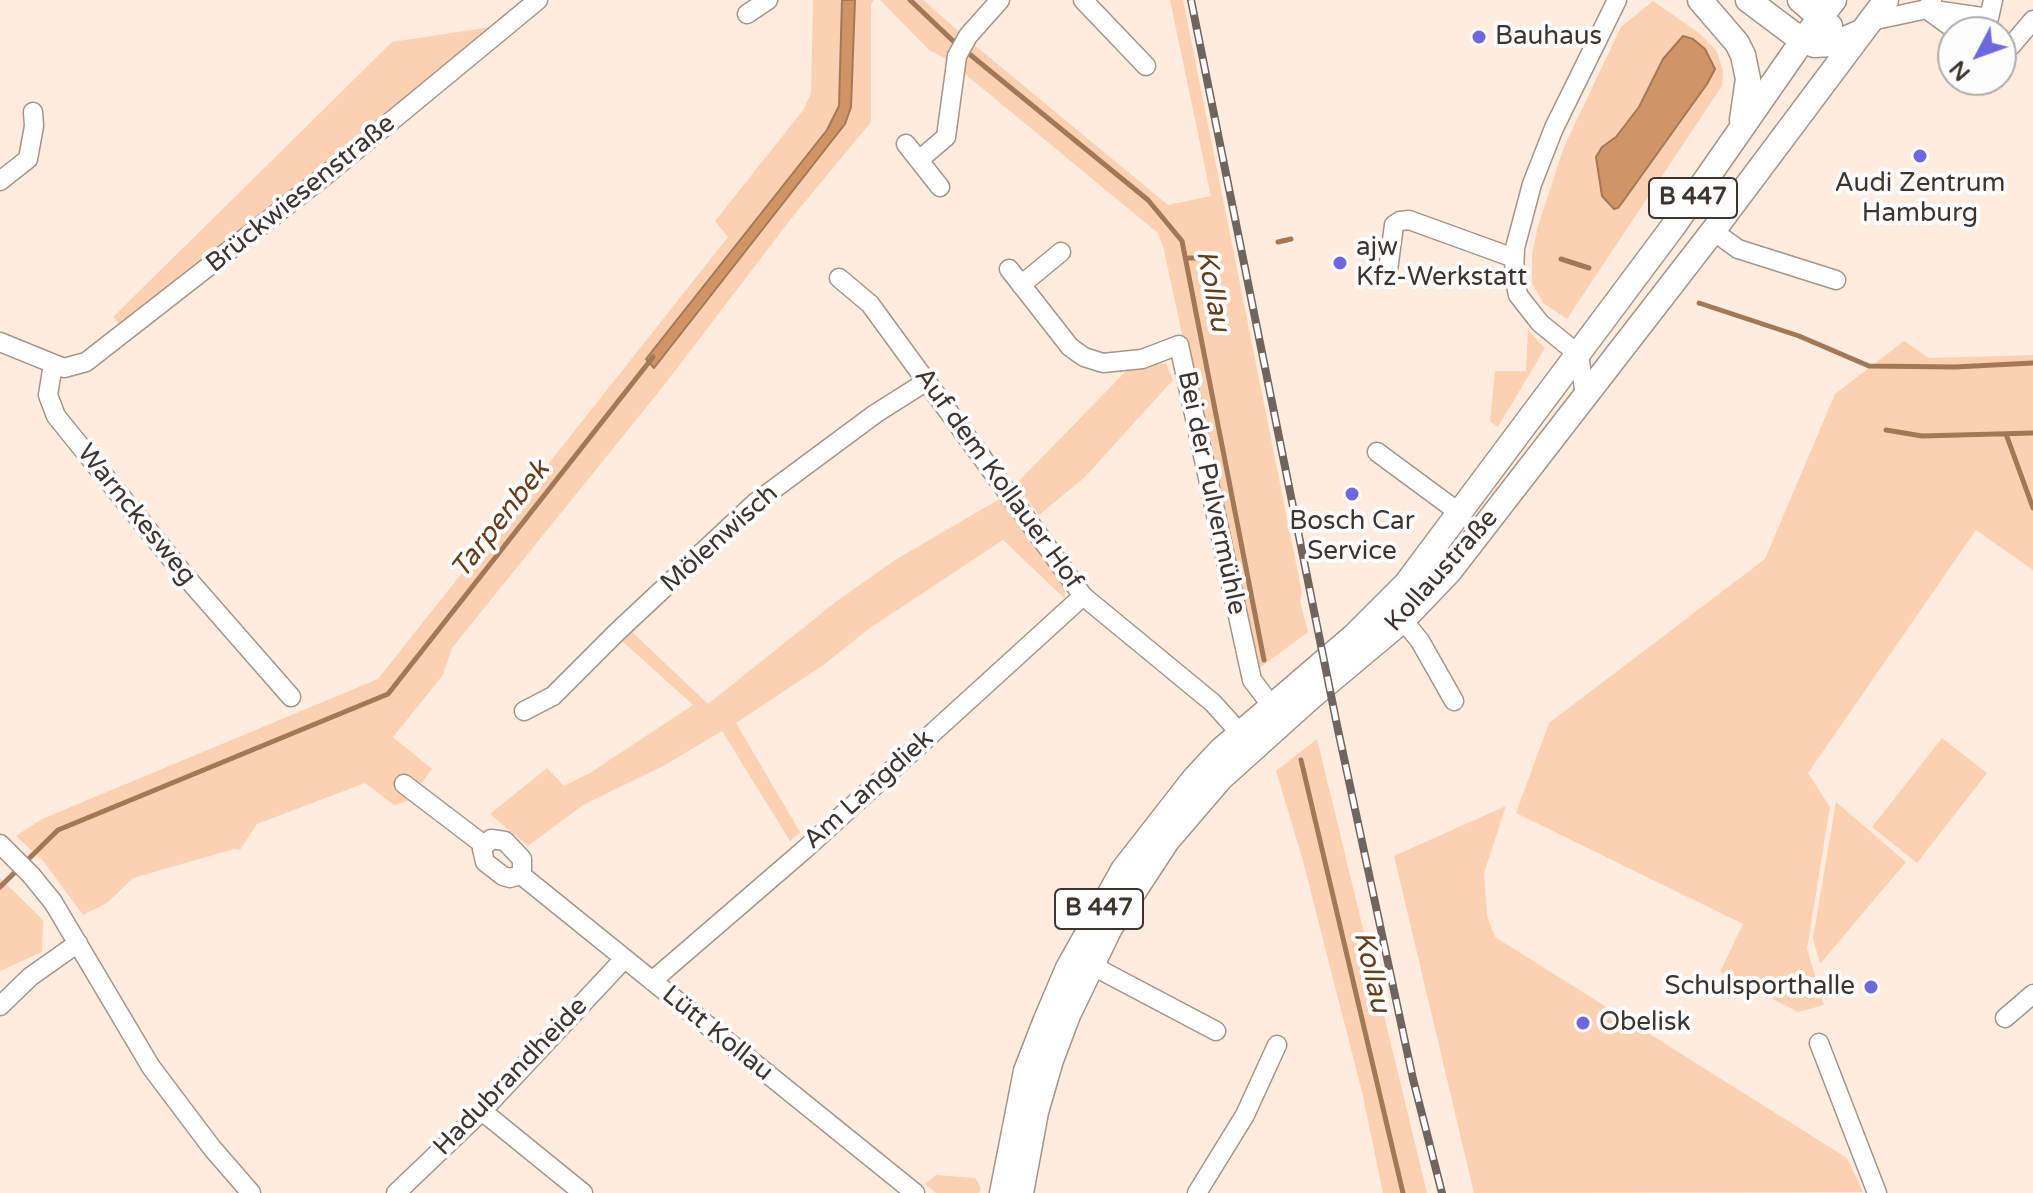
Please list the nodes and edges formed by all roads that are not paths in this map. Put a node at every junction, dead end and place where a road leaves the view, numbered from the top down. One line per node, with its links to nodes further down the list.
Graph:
1 (538, 0): 38 (street, Brückwiesenstraße)
2 (768, 0): 14 (street)
3 (1000, 0): 25 (street)
4 (1083, 0): 20 (street)
5 (1700, 0): 23 (main road)
6 (1748, 0): 18 (main road)
7 (1800, 0): 13 (main road)
8 (1886, 0): 16 (main road, Kollaustraße / B 447)
9 (1983, 0): 10 (street)
10 (1993, 0): 12 (street)
11 (1617, 1): 30 (street)
12 (1929, 4): 16 (street)
13 (1827, 8): 18 (main road, Kollaustraße / B 447); 19 (main road)
14 (747, 14)
15 (2033, 20): 17 (street)
16 (1867, 26): 19 (main road); 21 (main road, Kollaustraße / B 447)
17 (2017, 39)
18 (1803, 40): 19 (main road); 23 (main road, Kollaustraße / B 447)
19 (1833, 44): 21 (main road)
20 (1146, 66)
21 (1830, 76): 28 (main road, Kollaustraße / B 447)
22 (33, 112): 26 (street)
23 (1740, 131): 37 (main road, Kollaustraße / B 447)
24 (906, 144): 25 (street)
25 (919, 160): 27 (street)
26 (0, 181)
27 (940, 187)
28 (1713, 231): 34 (street); 40 (main road, Kollaustraße / B 447)
29 (1061, 252): 35 (street)
30 (1514, 258): 32 (street); 37 (street)
31 (1009, 269): 35 (street, Bei der Pulvermühle)
32 (1388, 270)
33 (839, 278): 39 (street, Auf dem Kollauer Hof)
34 (1836, 280)
35 (1021, 285): 47 (street, Bei der Pulvermühle)
36 (0, 342): 38 (street)
37 (1579, 355): 40 (street); 42 (main road, Kollaustraße / B 447)
38 (53, 364): 45 (street, Warnckesweg)
39 (927, 381): 43 (street, Auf dem Kollauer Hof); 48 (street, Mölenwisch)
40 (1585, 395): 44 (main road, Kollaustraße / B 447)
41 (1377, 452): 42 (street)
42 (1461, 514): 47 (main road, Kollaustraße / B 447)
43 (1083, 596): 49 (street, Auf dem Kollauer Hof); 57 (street, Am Langdiek)
44 (1403, 620): 46 (street); 56 (main road, Kollaustraße / B 447)
45 (291, 697)
46 (1454, 701)
47 (1271, 705): 49 (main road, Kollaustraße / B 447)
48 (524, 711)
49 (1240, 733): 69 (main road, Kollaustraße / B 447)
50 (404, 784): 51 (street, Lütt Kollau)
51 (484, 845): 53 (street, Lütt Kollau); 53 (street, Lütt Kollau)
52 (4, 848): 54 (street)
53 (520, 874): 55 (street, Lütt Kollau)
54 (78, 943): 59 (street); 65 (street)
55 (624, 959): 57 (street, Lütt Kollau); 64 (street, Hadubrandheide)
56 (1091, 965): 61 (street); 70 (main road, Kollaustraße / B 447)
57 (652, 981): 68 (street, Lütt Kollau)
58 (2033, 994): 60 (street)
59 (0, 1006)
60 (2005, 1018)
61 (1216, 1031)
62 (1277, 1045): 71 (street)
63 (1822, 1053): 72 (street)
64 (482, 1111): 66 (street, Hadubrandheide); 67 (street)
65 (251, 1193)
66 (396, 1193)
67 (583, 1193)
68 (915, 1193)
69 (1002, 1193)
70 (1021, 1193)
71 (1197, 1193)
72 (1877, 1193)

